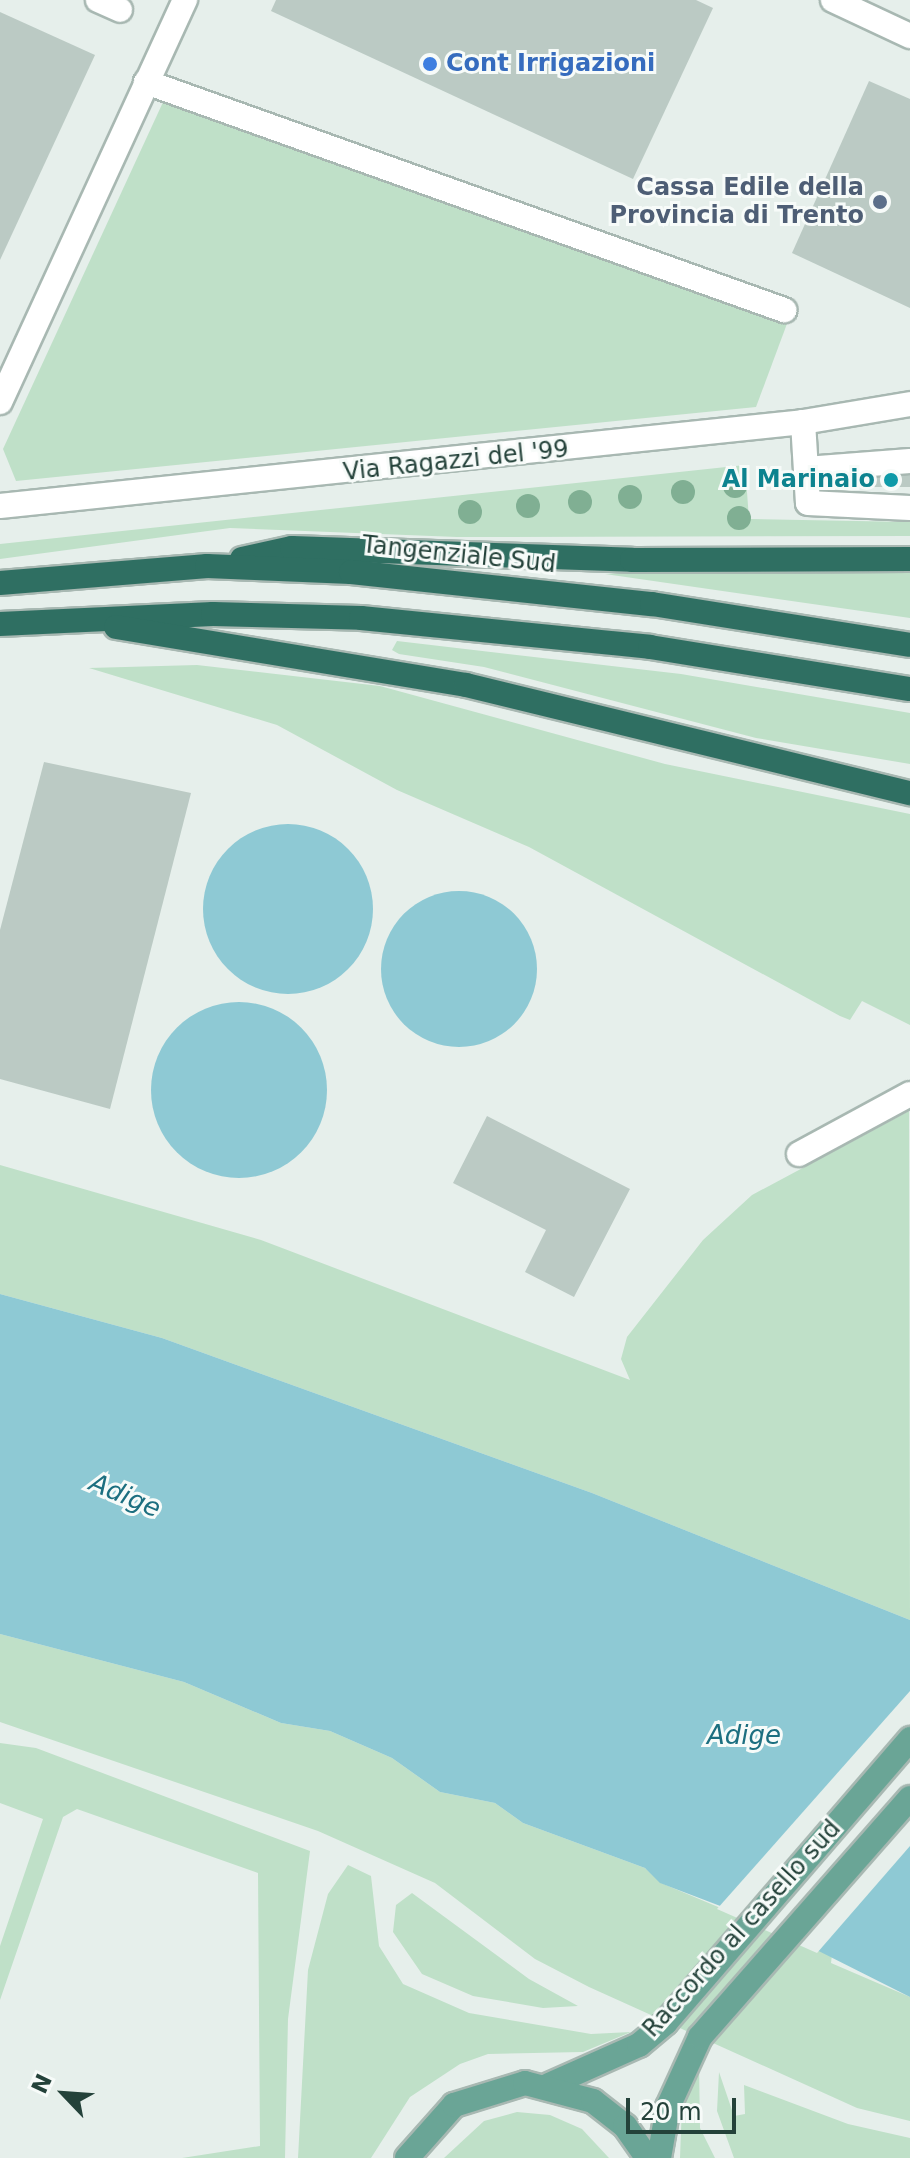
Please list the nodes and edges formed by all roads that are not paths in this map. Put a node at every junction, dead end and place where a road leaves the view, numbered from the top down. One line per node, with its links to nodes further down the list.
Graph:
1 (98, 0): 4 (street)
2 (185, 0): 6 (street)
3 (833, 0): 5 (street)
4 (120, 10)
5 (910, 36)
6 (146, 82): 7 (street); 8 (street)
7 (784, 310)
8 (0, 402)
9 (910, 404): 10 (street, Via Ragazzi del '99)
10 (803, 422): 12 (street); 13 (street, Via Ragazzi del '99)
11 (910, 461): 12 (street)
12 (806, 469): 14 (street)
13 (0, 506)
14 (910, 508)
15 (910, 559): 16 (highway)
16 (207, 566): 17 (highway, Tangenziale Sud); 20 (highway, Tangenziale Sud)
17 (0, 583)
18 (75, 619): 19 (highway); 21 (highway); 22 (highway)
19 (0, 624)
20 (910, 645)
21 (910, 689)
22 (822, 773): 23 (highway); 24 (highway)
23 (910, 779)
24 (910, 793)
25 (910, 1094): 26 (street)
26 (799, 1154)
27 (910, 1739): 29 (main road, Raccordo al casello sud)
28 (910, 1798): 32 (main road, Raccordo al casello sud)
29 (549, 2085): 30 (main road, Raccordo al casello sud); 31 (main road)
30 (407, 2158)
31 (647, 2158)
32 (659, 2158)

